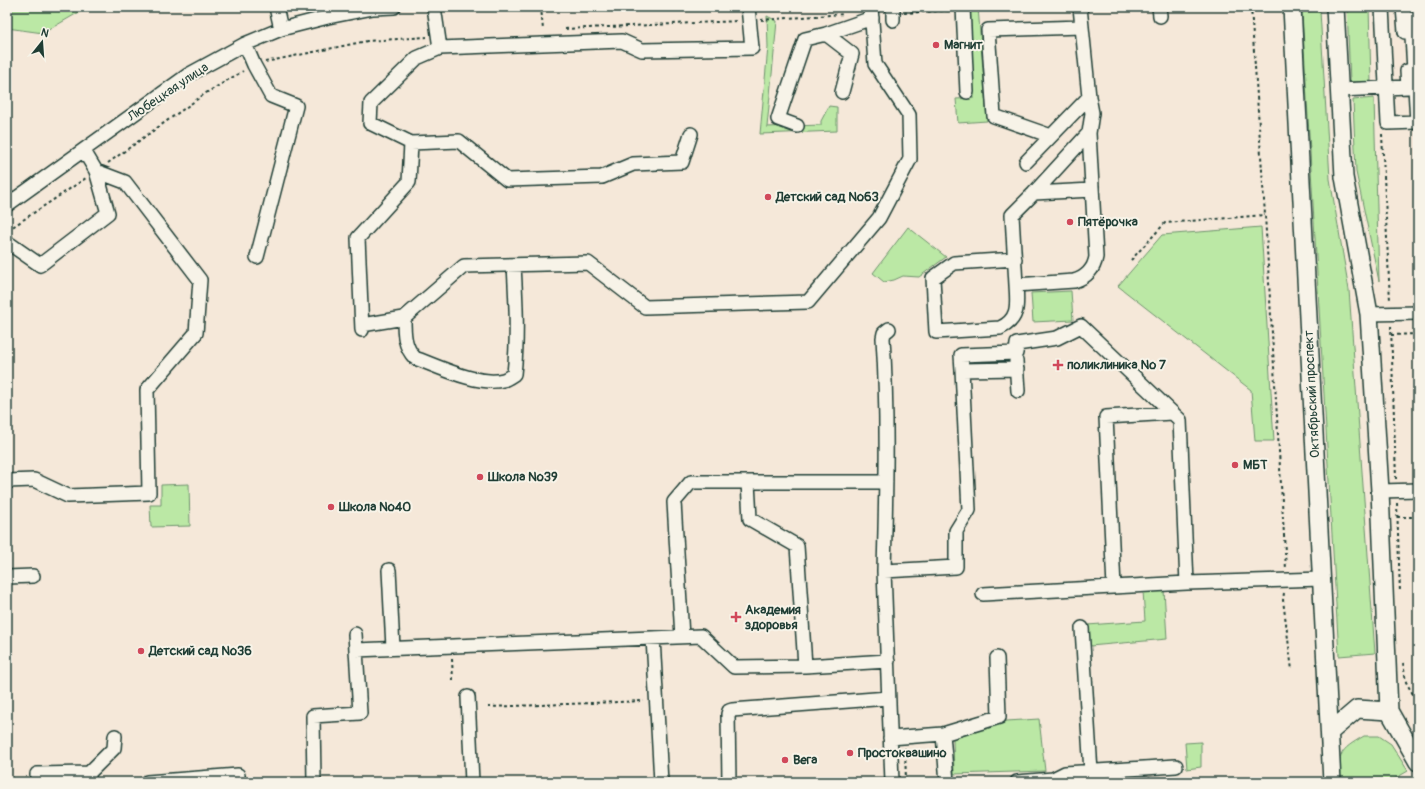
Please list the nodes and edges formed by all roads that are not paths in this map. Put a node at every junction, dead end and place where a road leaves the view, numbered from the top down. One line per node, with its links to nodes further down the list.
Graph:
1 (276, 7): 15 (street)
2 (394, 7): 10 (street, Любецкая улица)
3 (434, 7): 17 (street)
4 (748, 7): 17 (street)
5 (1080, 7): 14 (street)
6 (1292, 7): 59 (main road, Октябрьский проспект)
7 (1335, 7): 21 (main road)
8 (1382, 7): 20 (street)
9 (1403, 7): 19 (street)
10 (372, 8): 15 (street, Любецкая улица)
11 (964, 8): 23 (street)
12 (872, 12): 16 (street); 39 (street)
13 (1418, 19): 19 (street)
14 (1082, 27): 24 (street); 28 (street)
15 (281, 29): 18 (street, Любецкая улица)
16 (826, 34): 22 (street); 25 (street)
17 (439, 42): 29 (street)
18 (245, 44): 30 (street, Любецкая улица); 37 (street)
19 (1414, 86): 20 (street); 20 (street)
20 (1386, 88): 21 (street)
21 (1339, 90): 42 (main road)
22 (842, 92)
23 (967, 92)
24 (1089, 97): 26 (street); 28 (street)
25 (796, 126)
26 (1089, 132): 33 (street); 34 (street)
27 (691, 134): 29 (street)
28 (1051, 136): 31 (street)
29 (411, 143): 43 (street)
30 (84, 151): 32 (street); 35 (street, Любецкая улица)
31 (1026, 162)
32 (96, 171): 36 (street); 50 (street)
33 (1092, 190): 34 (street); 40 (street)
34 (1034, 193): 38 (street)
35 (7, 205)
36 (7, 242)
37 (258, 257)
38 (1015, 259): 40 (street); 40 (street)
39 (514, 265): 43 (street); 43 (street)
40 (1016, 284)
41 (1418, 313): 42 (street)
42 (1369, 314): 54 (main road)
43 (404, 318)
44 (889, 329): 52 (street)
45 (1016, 353): 46 (street); 47 (street); 49 (street)
46 (1017, 368): 47 (street); 48 (street)
47 (962, 370): 56 (street)
48 (1018, 391)
49 (1172, 413): 60 (street); 61 (street)
50 (7, 481)
51 (748, 482): 52 (street); 65 (street); 71 (street)
52 (886, 482): 56 (street)
53 (1418, 490): 54 (street)
54 (1380, 491): 74 (main road)
55 (388, 570): 67 (street)
56 (884, 571): 70 (street)
57 (33, 576): 58 (street)
58 (7, 577)
59 (1322, 579): 60 (street); 75 (main road, Октябрьский проспект)
60 (1187, 583): 61 (street)
61 (1114, 587): 62 (street)
62 (983, 594)
63 (1082, 628): 81 (street)
64 (355, 634): 68 (street)
65 (682, 637): 66 (street); 71 (street)
66 (653, 638): 67 (street); 88 (street)
67 (393, 648): 68 (street)
68 (356, 650): 86 (street)
69 (997, 658): 76 (street)
70 (888, 661): 71 (street); 73 (street)
71 (805, 666)
72 (468, 697): 87 (street)
73 (888, 698): 78 (street); 89 (street)
74 (1389, 711): 75 (main road); 79 (main road)
75 (1330, 732): 93 (main road, Октябрьский проспект)
76 (943, 734): 78 (street); 91 (street)
77 (115, 736): 82 (street)
78 (890, 738): 90 (street)
79 (1418, 762)
80 (1176, 766): 81 (street)
81 (1090, 772): 92 (street)
82 (89, 778): 83 (street)
83 (37, 782)
84 (147, 782): 85 (street)
85 (238, 782)
86 (314, 782)
87 (472, 782)
88 (661, 782)
89 (729, 782)
90 (892, 782)
91 (947, 782)
92 (1017, 782)
93 (1332, 782)

